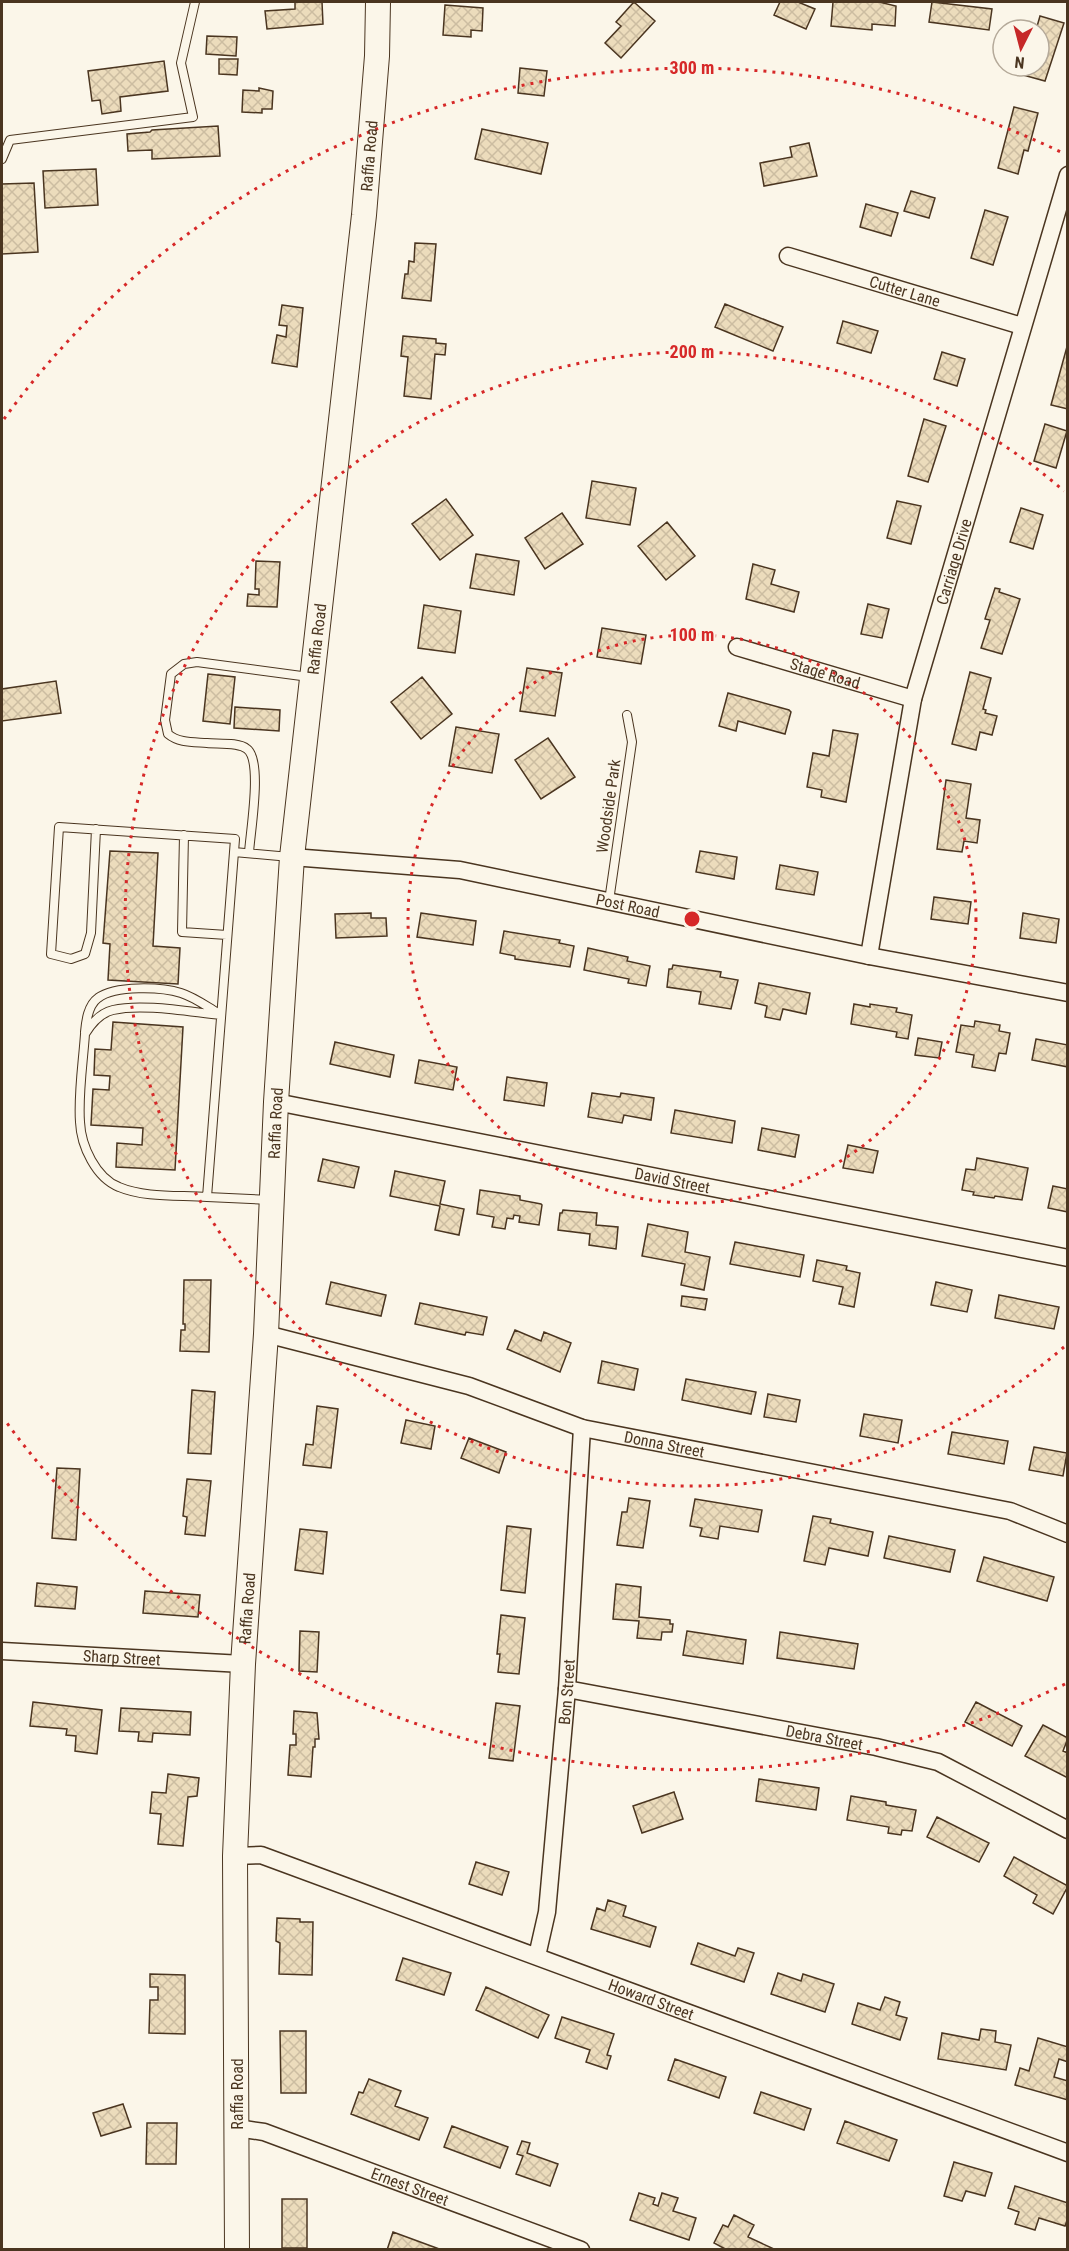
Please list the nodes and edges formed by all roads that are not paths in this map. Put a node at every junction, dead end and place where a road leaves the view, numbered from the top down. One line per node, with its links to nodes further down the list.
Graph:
1 (195, 2): 3 (lane)
2 (378, 2): 8 (main road, Raffia Road)
3 (2, 159)
4 (1068, 175): 6 (street, Carriage Drive)
5 (788, 256): 6 (street, Cutter Lane)
6 (1022, 326): 9 (street, Carriage Drive)
7 (737, 647): 9 (street, Stage Road)
8 (312, 677): 14 (lane); 15 (main road, Raffia Road)
9 (914, 699): 18 (street, Carriage Drive)
10 (627, 715): 16 (lane, Woodside Park)
11 (96, 829): 11 (lane); 12 (lane)
12 (184, 835): 13 (lane); 17 (lane)
13 (234, 852): 14 (lane); 17 (lane)
14 (249, 853): 15 (lane)
15 (292, 857): 16 (street, Post Road); 22 (main road, Raffia Road)
16 (609, 901): 18 (street, Post Road)
17 (227, 935): 20 (lane)
18 (869, 956): 19 (street, Post Road)
19 (1068, 993)
20 (221, 1015): 21 (lane); 21 (lane); 23 (lane)
21 (85, 1034): 23 (lane)
22 (276, 1102): 24 (main road, Raffia Road); 25 (street, David Street)
23 (207, 1197): 24 (lane)
24 (272, 1200): 26 (main road, Raffia Road)
25 (1068, 1258)
26 (266, 1334): 27 (street, Donna Street); 30 (main road, Raffia Road)
27 (582, 1428): 28 (street, Donna Street); 31 (street, Bon Street)
28 (1068, 1534)
29 (2, 1651): 30 (street, Sharp Street)
30 (243, 1664): 33 (main road, Raffia Road)
31 (567, 1689): 32 (street, Debra Street); 34 (street, Bon Street)
32 (1068, 1830)
33 (235, 1856): 34 (street, Howard Street); 35 (main road, Raffia Road)
34 (537, 1956): 36 (street, Howard Street)
35 (237, 2128): 37 (main road, Raffia Road); 38 (street, Ernest Street)
36 (1068, 2153)
37 (237, 2250)
38 (581, 2250)

